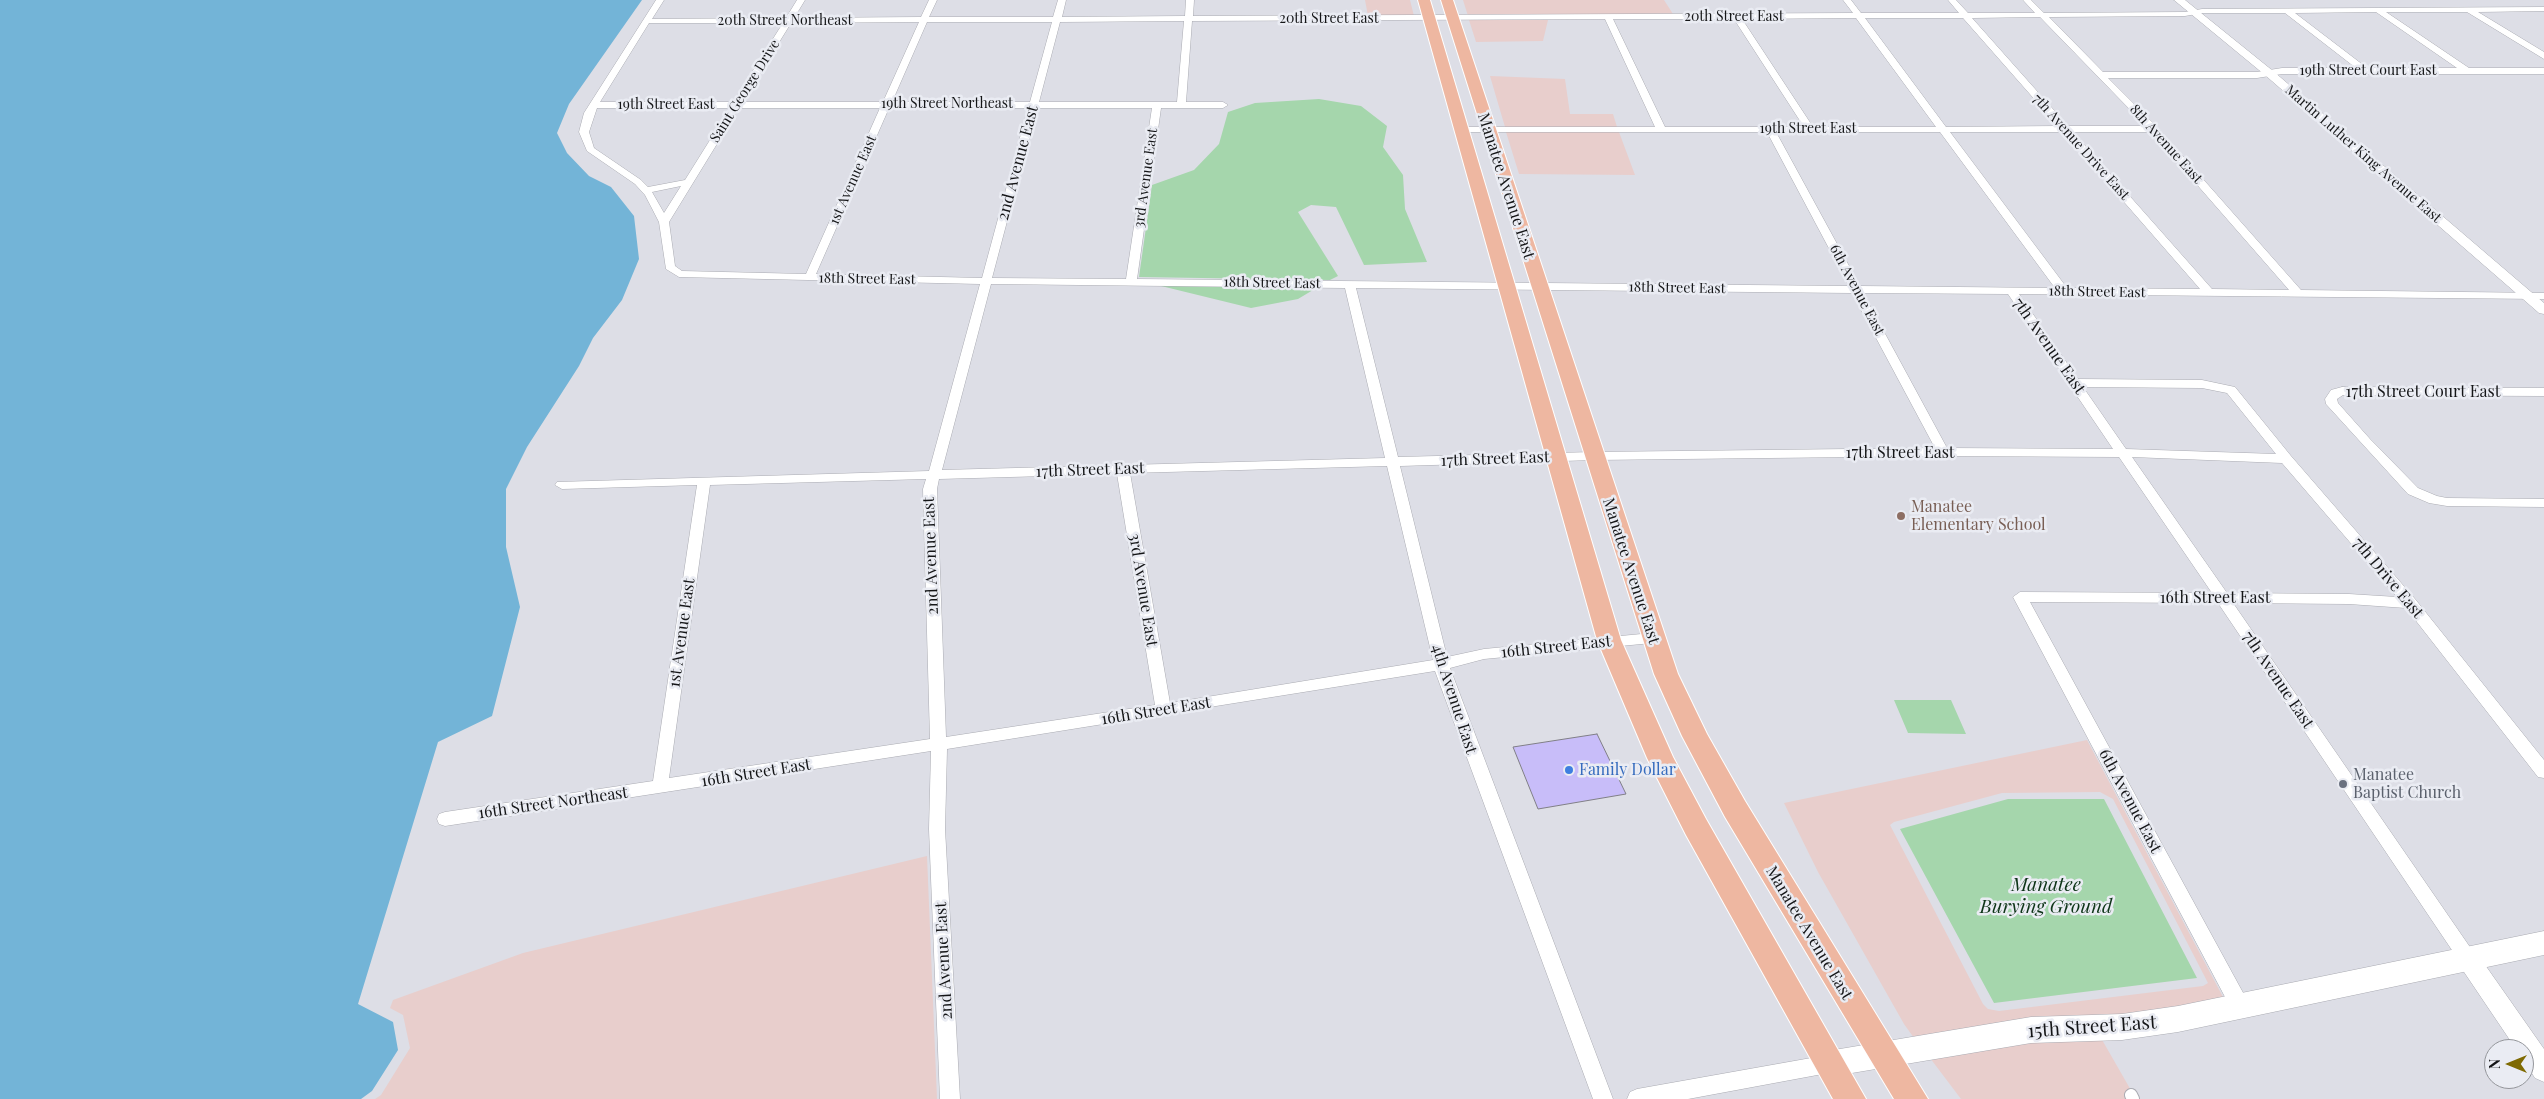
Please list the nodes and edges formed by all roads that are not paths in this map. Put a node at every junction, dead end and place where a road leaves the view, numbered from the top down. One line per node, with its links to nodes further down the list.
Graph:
1 (660, 0): 29 (street)
2 (802, 0): 27 (street, Saint George Drive)
3 (933, 0): 28 (street, 1st Avenue East)
4 (1062, 0): 25 (street, 2nd Avenue East)
5 (1190, 0): 26 (street)
6 (1424, 0): 23 (main road, Manatee Avenue East)
7 (1447, 0): 24 (main road, Manatee Avenue East)
8 (1847, 0): 20 (street)
9 (1952, 0): 18 (street, 7th Avenue Drive East)
10 (2027, 0): 19 (street, 8th Avenue East)
11 (2179, 0): 17 (street, Martin Luther King Avenue East)
12 (2454, 0): 13 (street)
13 (2468, 9): 14 (street, 20th Street East); 16 (street, 20th Street East); 30 (street)
14 (2544, 9)
15 (2286, 10): 16 (street, 20th Street East); 17 (street, 20th Street East); 33 (street)
16 (2376, 10): 31 (street)
17 (2194, 12): 19 (street, 20th Street East); 34 (street, Martin Luther King Avenue East)
18 (1966, 15): 19 (street, 20th Street East); 20 (street, 20th Street East); 47 (street, 7th Avenue Drive East)
19 (2041, 15): 35 (street, 8th Avenue East)
20 (1860, 16): 22 (street, 20th Street East); 46 (street)
21 (1608, 17): 22 (street, 20th Street East); 24 (street, 20th Street East); 43 (street)
22 (1737, 17): 45 (street)
23 (1429, 18): 24 (street, 20th Street East); 26 (street, 20th Street East); 49 (main road, Manatee Avenue East)
24 (1452, 18): 50 (main road, Manatee Avenue East)
25 (1057, 20): 26 (street, 20th Street East); 28 (street, 20th Street East); 38 (street, 2nd Avenue East)
26 (1188, 20): 40 (street)
27 (788, 21): 28 (street, 20th Street Northeast); 29 (street, 20th Street Northeast); 36 (street, Saint George Drive)
28 (923, 21): 37 (street, 1st Avenue East)
29 (647, 22): 42 (street)
30 (2544, 56)
31 (2467, 71): 32 (street, 19th Street Court East); 33 (street, 19th Street Court East)
32 (2544, 71)
33 (2366, 72): 34 (street, 19th Street Court East)
34 (2268, 73): 35 (street, 19th Street Court East); 65 (street, Martin Luther King Avenue East)
35 (2102, 75): 48 (street, 8th Avenue East)
36 (737, 104): 37 (street, 19th Street Northeast); 42 (street, 19th Street East); 51 (street, Saint George Drive)
37 (887, 104): 38 (street, 19th Street Northeast); 54 (street, 1st Avenue East)
38 (1034, 104): 39 (street, 19th Street Northeast); 55 (street, 2nd Avenue East)
39 (1157, 104): 40 (street); 56 (street, 3rd Avenue East)
40 (1180, 104): 41 (street)
41 (1223, 104)
42 (594, 105): 52 (street)
43 (1661, 129): 44 (street, 19th Street East); 50 (street, 19th Street East)
44 (1770, 129): 45 (street, 19th Street East); 60 (street, 6th Avenue East)
45 (1810, 129): 46 (street, 19th Street East)
46 (1944, 129): 47 (street, 19th Street East); 62 (street)
47 (2065, 129): 48 (street, 19th Street East); 63 (street, 7th Avenue Drive East)
48 (2154, 129): 64 (street, 8th Avenue East)
49 (1462, 130): 50 (street, 19th Street East); 58 (main road, Manatee Avenue East)
50 (1489, 130): 59 (main road, Manatee Avenue East)
51 (688, 182): 52 (street); 53 (street, Saint George Drive)
52 (645, 190): 53 (street)
53 (664, 222): 54 (street, 18th Street East)
54 (809, 278): 55 (street, 18th Street East)
55 (986, 280): 56 (street, 18th Street East); 78 (street, 2nd Avenue East)
56 (1132, 281): 57 (street, 18th Street East)
57 (1350, 284): 58 (street, 18th Street East); 76 (street, 4th Avenue East)
58 (1506, 286): 59 (street, 18th Street East); 74 (main road, Manatee Avenue East)
59 (1538, 287): 60 (street, 18th Street East); 73 (main road, Manatee Avenue East)
60 (1856, 290): 61 (street, 18th Street East); 71 (street, 6th Avenue East)
61 (2011, 291): 62 (street, 18th Street East); 68 (street, 7th Avenue East)
62 (2064, 292): 63 (street, 18th Street East)
63 (2210, 294): 64 (street, 18th Street East)
64 (2298, 294): 65 (street, 18th Street East)
65 (2528, 296): 66 (street, 18th Street East); 67 (street, Martin Luther King Avenue East)
66 (2544, 296)
67 (2544, 310)
68 (2074, 383): 69 (street); 72 (street, 7th Avenue East)
69 (2226, 388): 75 (street, 7th Drive East)
70 (2544, 392): 81 (street, 17th Street Court East)
71 (1943, 452): 72 (street, 17th Street East); 73 (street, 17th Street East)
72 (2122, 454): 75 (street, 17th Street East); 83 (street, 7th Avenue East)
73 (1594, 456): 74 (street, 17th Street East); 85 (main road, Manatee Avenue East)
74 (1556, 457): 76 (street, 17th Street East); 86 (main road, Manatee Avenue East)
75 (2286, 459): 84 (street, 7th Drive East)
76 (1393, 462): 77 (street, 17th Street East); 87 (street, 4th Avenue East)
77 (1123, 469): 78 (street, 17th Street East); 88 (street, 3rd Avenue East)
78 (934, 474): 79 (street, 17th Street East); 89 (street, 2nd Avenue East)
79 (704, 480): 80 (street, 17th Street East); 91 (street, 1st Avenue East)
80 (562, 485)
81 (2544, 503)
82 (2020, 597): 83 (street, 16th Street East); 95 (street, 6th Avenue East)
83 (2223, 599): 84 (street, 16th Street East); 94 (street, 7th Avenue East)
84 (2410, 603): 90 (street, 7th Drive East)
85 (1652, 638): 86 (street, 16th Street East); 96 (main road, Manatee Avenue East)
86 (1609, 640): 87 (street, 16th Street East); 97 (main road, Manatee Avenue East)
87 (1441, 664): 88 (street, 16th Street East); 100 (street, 4th Avenue East)
88 (1162, 710): 89 (street, 16th Street East)
89 (938, 746): 91 (street, 16th Street East); 99 (street, 2nd Avenue East)
90 (2544, 772)
91 (660, 788): 92 (street, 16th Street Northeast)
92 (445, 819)
93 (2544, 943): 94 (main road, 15th Street East)
94 (2468, 960): 95 (main road, 15th Street East); 98 (street, 7th Avenue East)
95 (2240, 1006): 96 (main road, 15th Street East)
96 (1883, 1055): 97 (main road, 15th Street East); 103 (main road, Manatee Avenue East)
97 (1828, 1064): 101 (street, 15th Street East); 102 (main road, Manatee Avenue East)
98 (2544, 1070)
99 (950, 1099)
100 (1603, 1099)
101 (1637, 1099)
102 (1850, 1099)
103 (1912, 1099)

